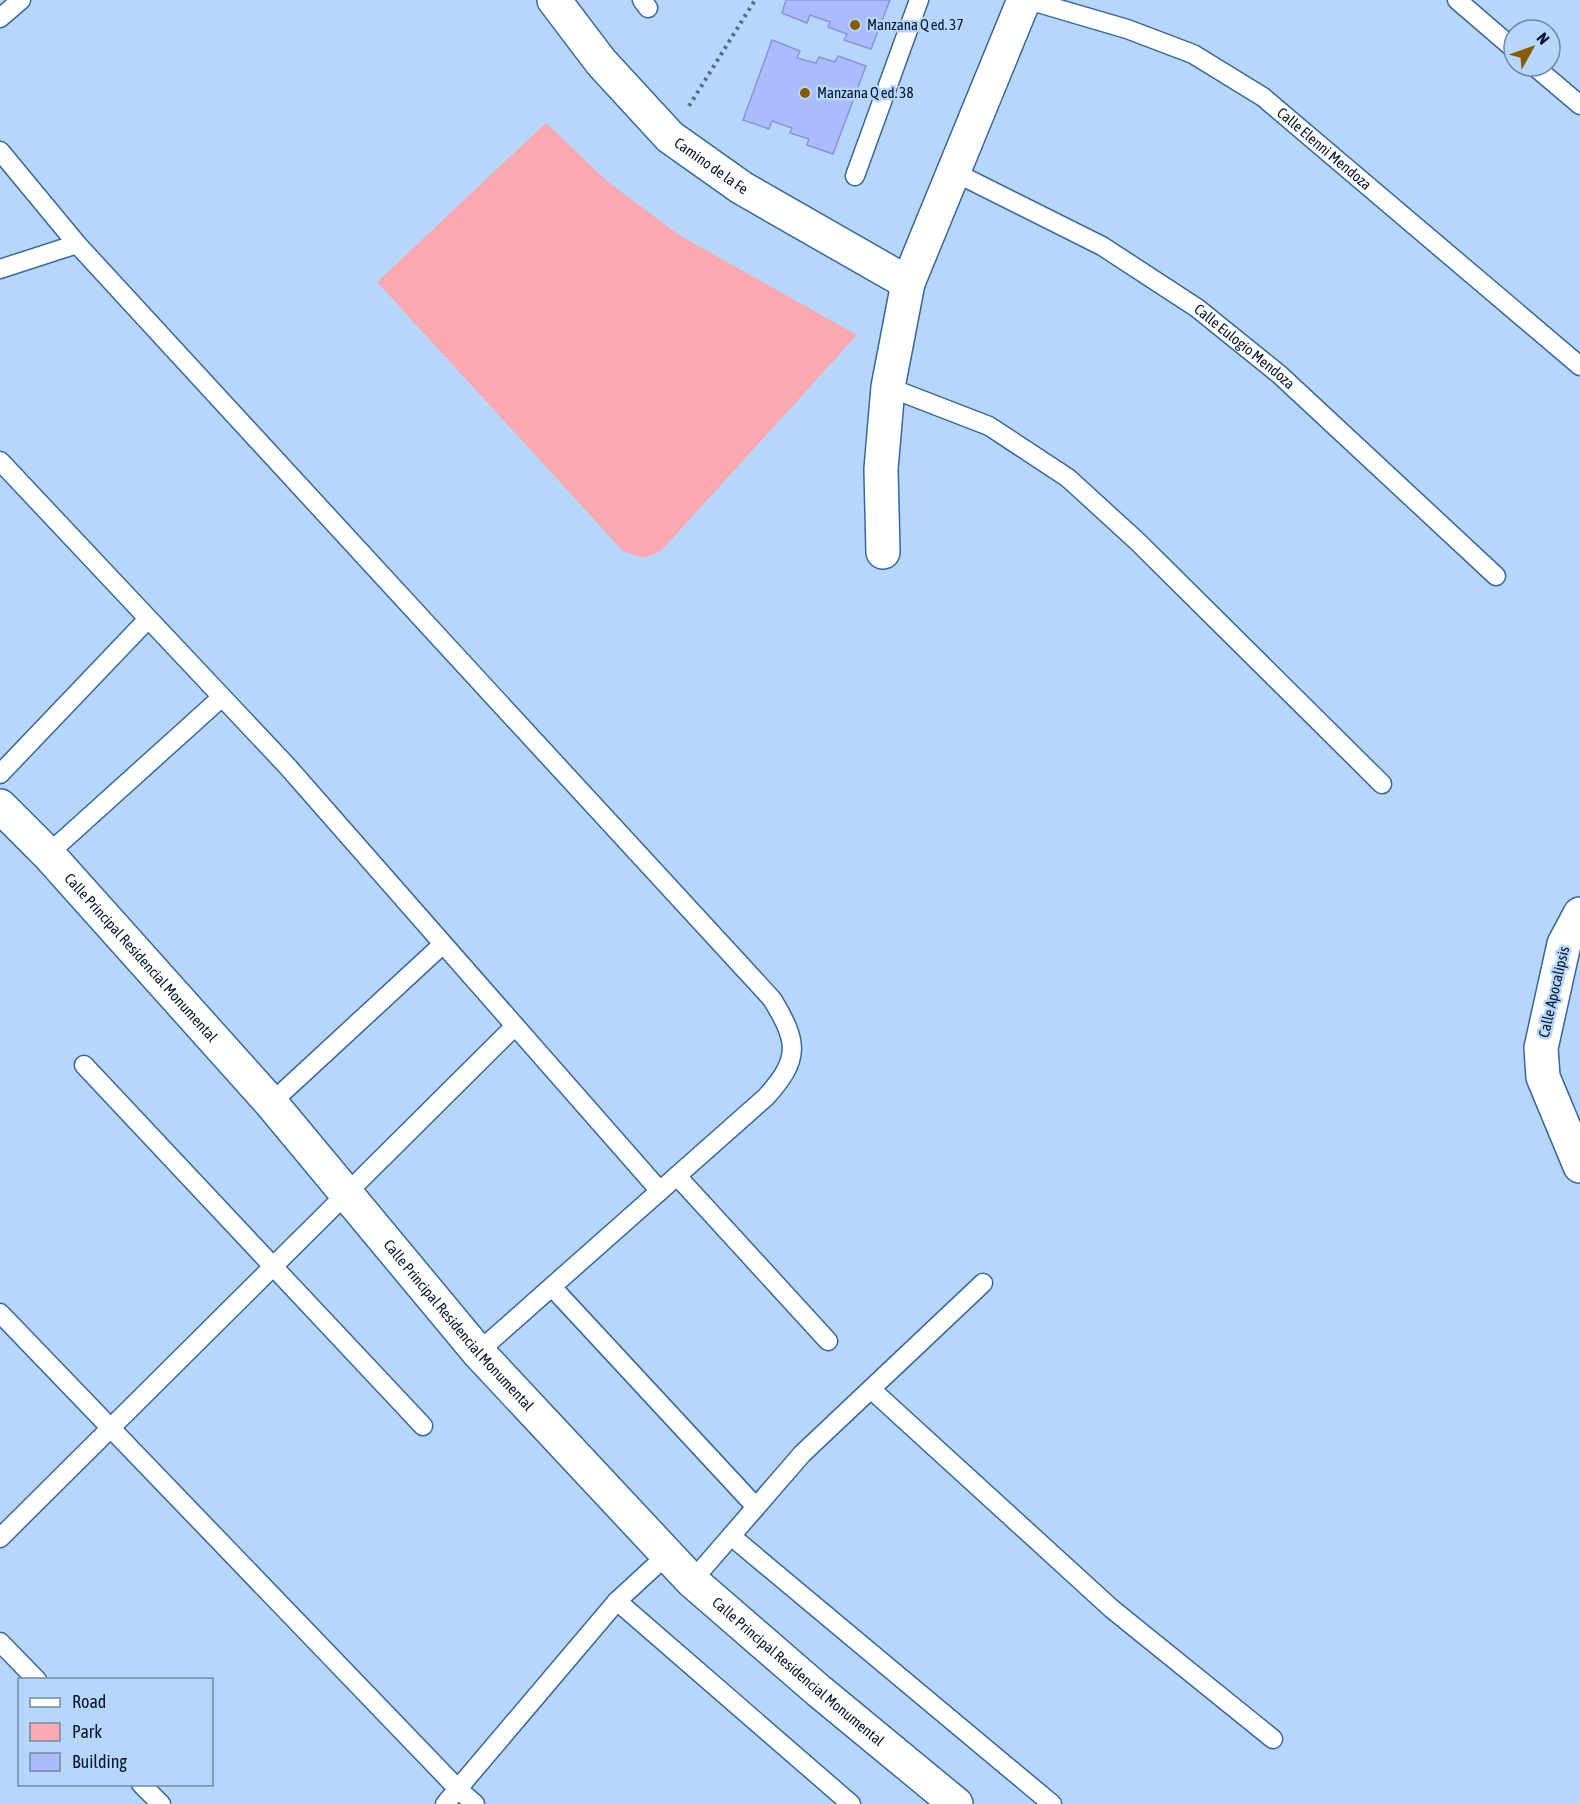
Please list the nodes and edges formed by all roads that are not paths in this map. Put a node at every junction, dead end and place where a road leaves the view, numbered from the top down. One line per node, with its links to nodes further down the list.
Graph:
1 (21, 0): 6 (lane)
2 (554, 0): 15 (street, Camino de la Fe)
3 (920, 0): 12 (lane)
4 (1026, 0): 11 (street); 16 (lane, Calle Elenni Mendoza)
5 (1457, 0): 7 (lane)
6 (0, 18)
7 (1502, 39)
8 (1548, 78): 9 (lane)
9 (1580, 105)
10 (0, 151): 13 (lane)
11 (954, 172): 15 (street); 20 (lane, Calle Eulogio Mendoza)
12 (855, 177)
13 (77, 244): 14 (lane); 33 (lane)
14 (0, 269)
15 (908, 283): 17 (street)
16 (1580, 366)
17 (888, 387): 19 (street); 24 (lane)
18 (2, 466): 21 (lane)
19 (883, 552)
20 (1496, 576)
21 (148, 618): 22 (lane); 23 (lane)
22 (222, 697): 26 (lane); 28 (lane)
23 (0, 774)
24 (1383, 784)
25 (0, 806): 26 (street, Calle Principal Residencial Monumental)
26 (48, 854): 31 (street, Calle Principal Residencial Monumental)
27 (1580, 914): 32 (street, Calle Apocalipsis)
28 (442, 945): 29 (lane); 31 (lane)
29 (515, 1026): 34 (lane); 35 (lane)
30 (84, 1065): 36 (lane)
31 (270, 1103): 35 (street, Calle Principal Residencial Monumental)
32 (1580, 1166)
33 (677, 1176): 34 (lane); 40 (lane)
34 (660, 1191): 38 (lane)
35 (347, 1194): 36 (lane); 41 (street, Calle Principal Residencial Monumental)
36 (273, 1266): 43 (lane); 44 (lane)
37 (983, 1283): 42 (lane)
38 (552, 1287): 41 (lane); 45 (lane)
39 (0, 1313): 44 (lane)
40 (828, 1341)
41 (478, 1352): 48 (street, Calle Principal Residencial Monumental)
42 (872, 1390): 45 (lane); 53 (lane)
43 (423, 1426)
44 (110, 1429): 47 (lane); 55 (lane)
45 (756, 1507): 46 (lane)
46 (731, 1536): 49 (lane); 61 (lane)
47 (0, 1538)
48 (667, 1555): 49 (street, Calle Principal Residencial Monumental); 50 (lane)
49 (692, 1581): 60 (street, Calle Principal Residencial Monumental)
50 (617, 1601): 55 (lane); 59 (lane)
51 (0, 1642): 52 (lane)
52 (35, 1678)
53 (1273, 1739)
54 (142, 1786): 56 (lane)
55 (459, 1790): 57 (lane); 58 (lane)
56 (161, 1804)
57 (445, 1804)
58 (476, 1804)
59 (851, 1804)
60 (956, 1804)
61 (1052, 1804)

